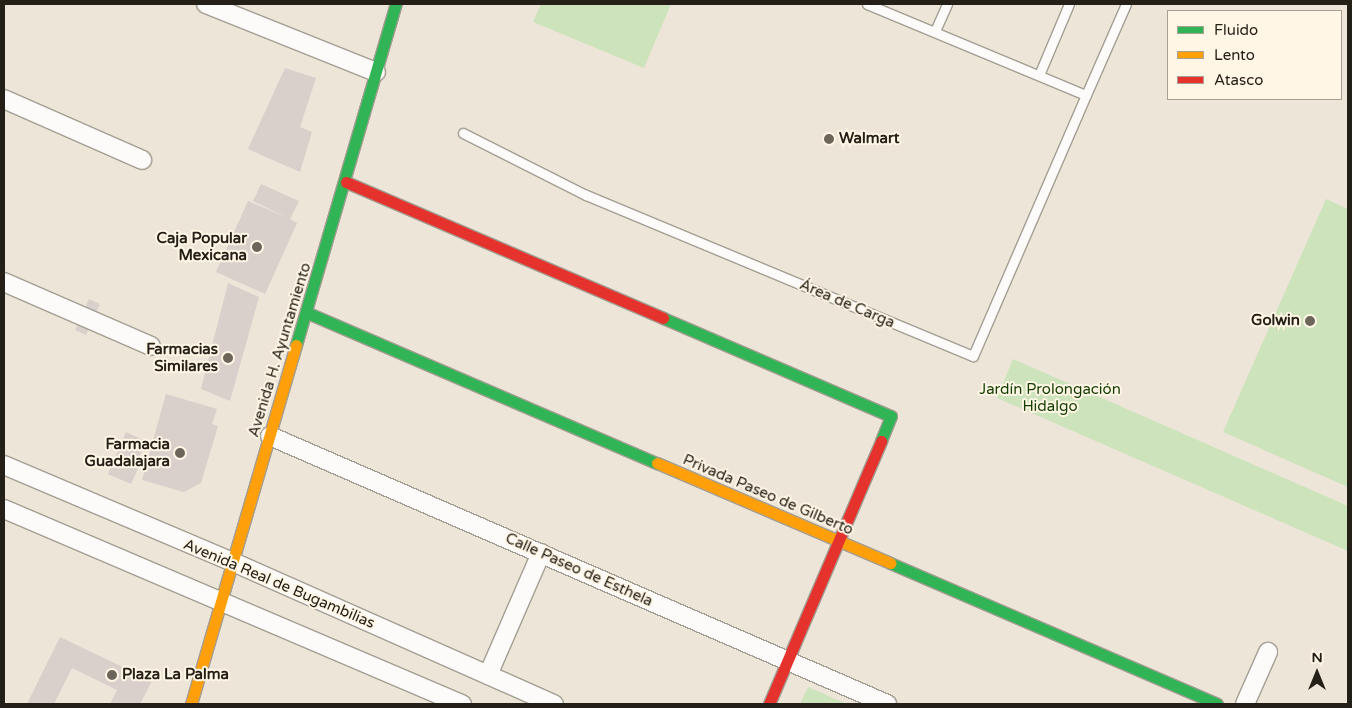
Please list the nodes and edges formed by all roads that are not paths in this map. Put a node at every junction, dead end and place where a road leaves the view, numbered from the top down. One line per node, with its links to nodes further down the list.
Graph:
1 (206, 4): 8 (street)
2 (396, 4): 8 (street, Avenida H. Ayuntamiento)
3 (867, 4): 7 (lane)
4 (947, 4): 7 (lane)
5 (1069, 4): 9 (lane)
6 (1126, 4): 10 (lane)
7 (935, 32): 9 (lane)
8 (376, 72): 14 (street, Avenida H. Ayuntamiento)
9 (1039, 75): 10 (lane)
10 (1086, 95): 12 (lane, Área de Carga)
11 (4, 99): 13 (street)
12 (464, 133)
13 (142, 160)
14 (346, 182): 16 (street, Avenida H. Ayuntamiento); 21 (street)
15 (4, 282): 17 (street)
16 (308, 313): 18 (street, Avenida H. Ayuntamiento); 21 (street, Privada Paseo de Gilberto)
17 (152, 346)
18 (270, 436): 22 (street, Calle Paseo de Esthela); 23 (street, Avenida H. Ayuntamiento)
19 (4, 465): 23 (street, Avenida Real de Bugambilias)
20 (4, 509): 24 (street)
21 (838, 541): 26 (street); 33 (street, Privada Paseo de Gilberto)
22 (541, 554): 26 (street, Calle Paseo de Esthela); 27 (street)
23 (233, 562): 24 (street, Avenida H. Ayuntamiento); 27 (street, Avenida Real de Bugambilias)
24 (221, 600): 28 (street, Avenida H. Ayuntamiento); 29 (street)
25 (1268, 652): 34 (street)
26 (787, 661): 31 (street); 32 (street, Calle Paseo de Esthela)
27 (488, 675): 30 (street, Avenida Real de Bugambilias)
28 (191, 704)
29 (462, 704)
30 (554, 704)
31 (769, 704)
32 (887, 704)
33 (1217, 704)
34 (1246, 704)

